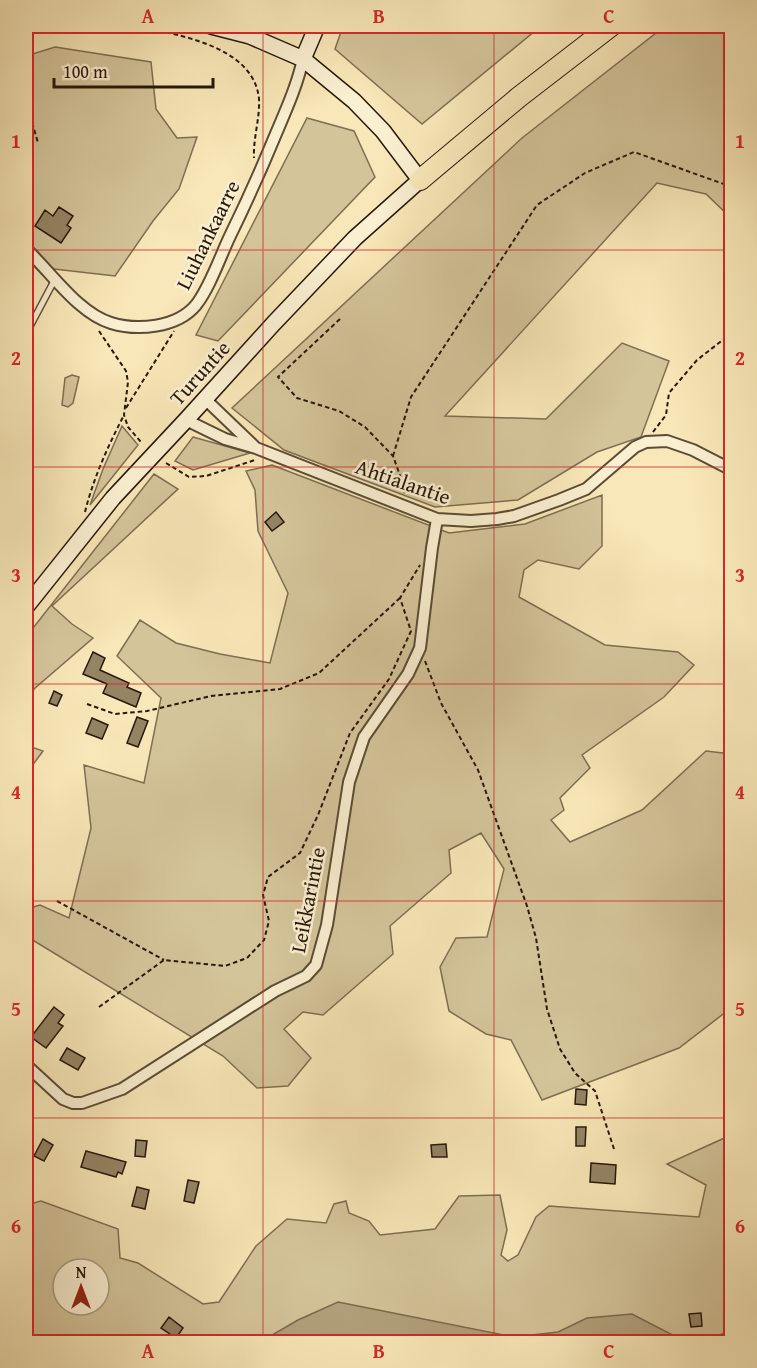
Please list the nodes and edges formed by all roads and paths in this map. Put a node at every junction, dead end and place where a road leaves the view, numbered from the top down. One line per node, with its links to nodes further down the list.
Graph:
1 (137, 26): 9 (path)
2 (211, 26): 5 (main road)
3 (317, 26): 5 (main road)
4 (611, 26): 8 (highway)
5 (303, 59): 8 (main road); 9 (street, Liuhankaarre)
6 (26, 101): 7 (path)
7 (38, 143)
8 (420, 180): 18 (main road, Turuntie)
9 (255, 184): 14 (street, Liuhankaarre)
10 (732, 187): 26 (path)
11 (26, 249): 12 (street, Liuhankaarre)
12 (55, 279): 13 (street, Liuhankaarre); 17 (lane)
13 (92, 314): 14 (street, Liuhankaarre); 19 (path)
14 (183, 316): 19 (path)
15 (340, 319): 26 (path)
16 (732, 331): 23 (path)
17 (26, 334)
18 (205, 399): 21 (main road, Turuntie); 24 (street, Ahtialantie)
19 (124, 410): 20 (path)
20 (124, 415): 22 (path); 31 (path)
21 (186, 420): 24 (street, Ahtialantie); 31 (main road, Turuntie)
22 (141, 442)
23 (646, 442): 28 (street); 30 (street, Ahtialantie)
24 (256, 448): 25 (street, Ahtialantie)
25 (272, 454): 27 (path); 29 (street, Ahtialantie)
26 (393, 456): 29 (path)
27 (166, 463)
28 (732, 470)
29 (406, 507): 30 (street, Ahtialantie)
30 (437, 519): 32 (street, Leikkarintie)
31 (85, 532): 34 (main road, Turuntie)
32 (432, 548): 33 (path); 35 (street, Leikkarintie)
33 (400, 598): 36 (path); 38 (path)
34 (26, 607)
35 (420, 648): 40 (street, Leikkarintie); 41 (path)
36 (87, 704)
37 (57, 902): 38 (path)
38 (164, 960): 39 (path)
39 (99, 1007)
40 (26, 1065)
41 (614, 1149)

